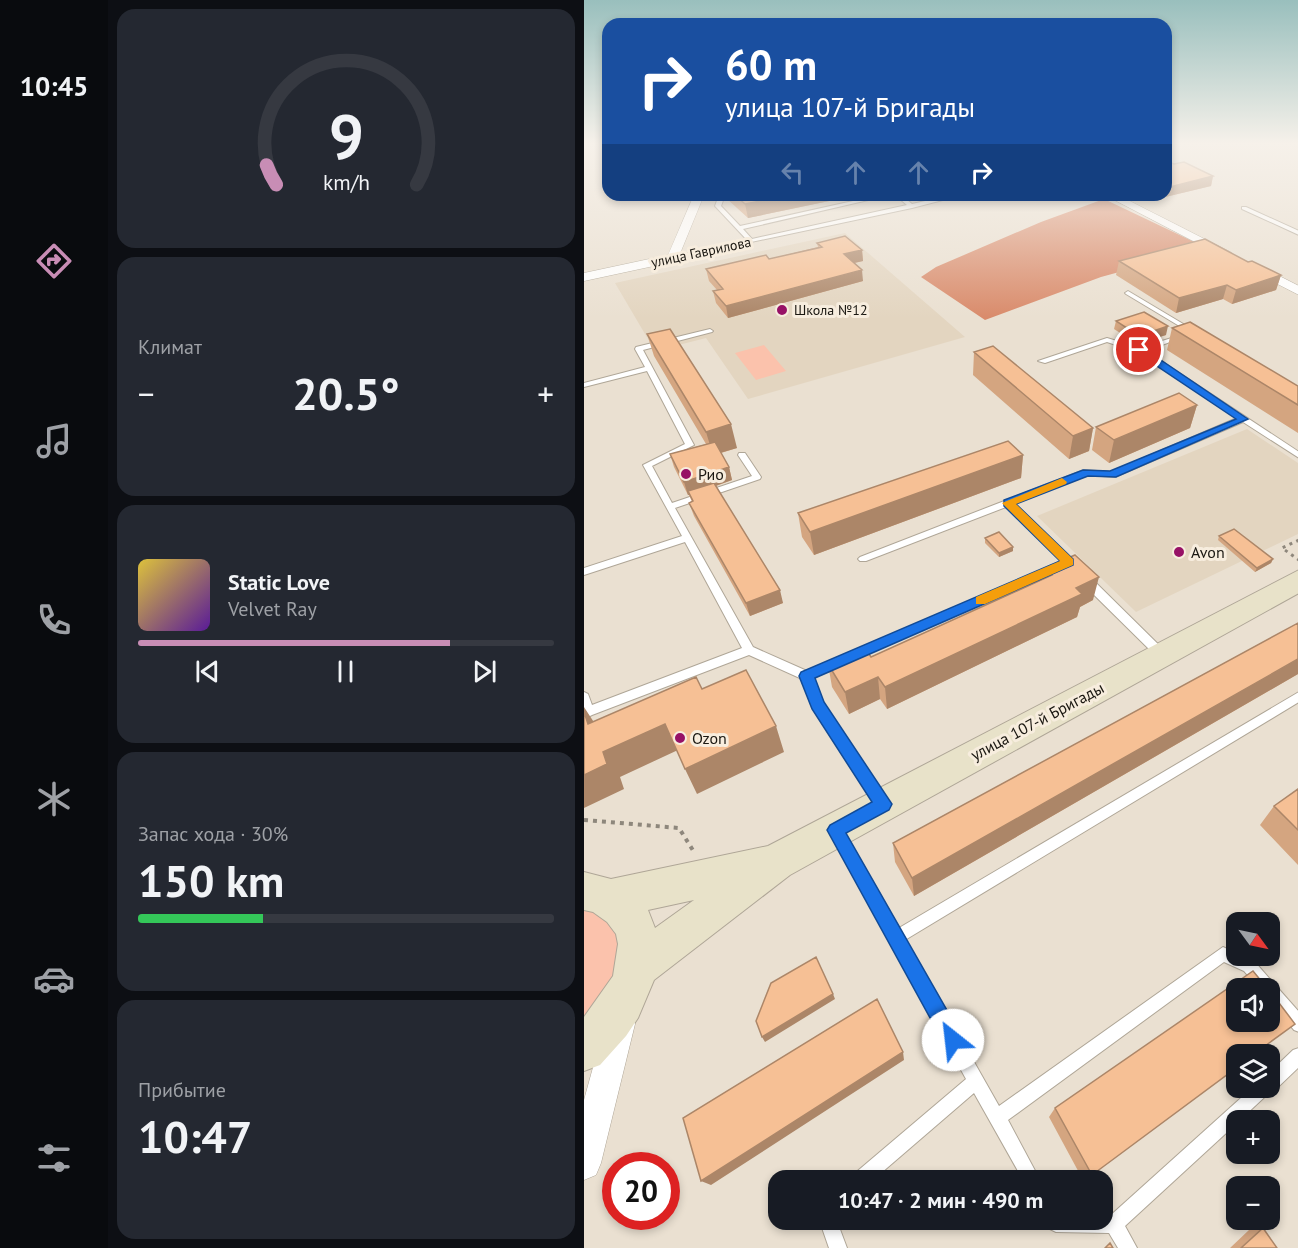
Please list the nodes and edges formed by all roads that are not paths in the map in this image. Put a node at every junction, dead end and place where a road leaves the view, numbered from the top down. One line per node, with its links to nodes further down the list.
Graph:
1 (696, 202): 12 (street)
2 (719, 202): 9 (lane)
3 (855, 202): 9 (lane)
4 (907, 202): 7 (lane)
5 (928, 202): 7 (lane, улица Гаврилова)
6 (1124, 202): 14 (street)
7 (912, 206): 11 (lane, улица Гаврилова)
8 (1244, 208): 10 (lane)
9 (739, 228): 11 (lane)
10 (1298, 233)
11 (750, 241): 12 (lane, улица Гаврилова)
12 (673, 258): 13 (street, улица Гаврилова)
13 (584, 277)
14 (1298, 291)
15 (1128, 293): 17 (lane)
16 (710, 331): 21 (lane)
17 (1193, 333): 18 (lane); 19 (lane)
18 (1203, 338)
19 (1139, 350): 20 (lane); 23 (lane)
20 (1042, 361)
21 (649, 368): 22 (lane); 27 (lane)
22 (584, 385)
23 (1243, 419): 25 (lane); 26 (lane)
24 (742, 455): 27 (lane)
25 (1298, 456)
26 (1008, 503): 29 (lane); 30 (lane)
27 (670, 507): 28 (lane)
28 (687, 538): 31 (lane); 33 (lane)
29 (863, 559)
30 (1069, 562): 34 (lane); 35 (lane)
31 (584, 572)
32 (1298, 580): 34 (main road, улица 107-й Бригады)
33 (749, 650): 35 (lane); 37 (lane)
34 (1162, 654): 38 (main road, улица 107-й Бригады)
35 (807, 676): 38 (lane)
36 (1298, 696): 42 (lane)
37 (584, 697)
38 (883, 804): 39 (main road, улица 107-й Бригады)
39 (836, 830): 40 (main road, улица 107-й Бригады); 42 (lane)
40 (776, 862): 41 (main road); 44 (main road)
41 (597, 895): 44 (main road)
42 (896, 938): 50 (lane)
43 (1259, 978): 52 (lane)
44 (632, 983): 47 (main road); 53 (street)
45 (1280, 1003): 46 (lane)
46 (1298, 1025)
47 (584, 1049)
48 (1298, 1056): 49 (lane)
49 (1280, 1073)
50 (976, 1081): 52 (lane); 54 (lane)
51 (1253, 1098): 56 (lane)
52 (997, 1118): 55 (lane)
53 (584, 1163)
54 (872, 1170)
55 (1026, 1170)
56 (1114, 1224): 59 (lane)
57 (832, 1230): 58 (lane)
58 (838, 1248)
59 (1128, 1248)

